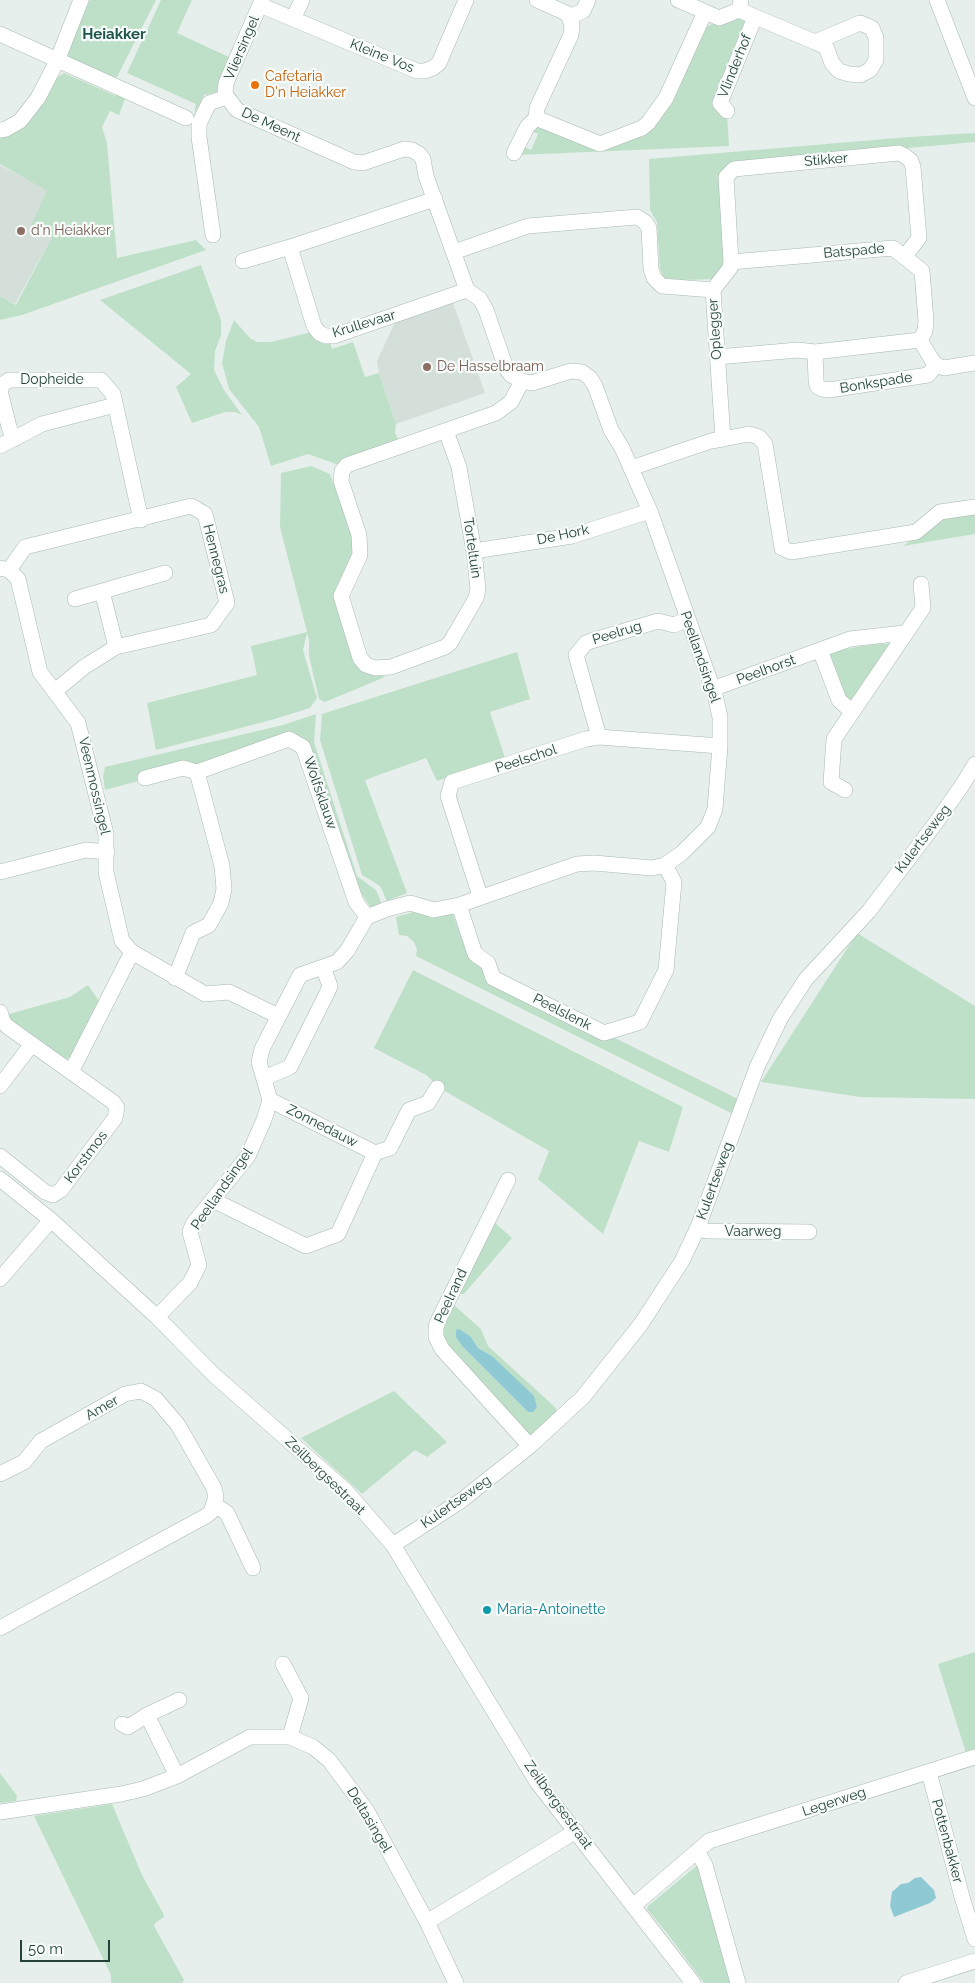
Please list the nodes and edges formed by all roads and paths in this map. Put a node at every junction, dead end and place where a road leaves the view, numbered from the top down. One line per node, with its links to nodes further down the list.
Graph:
1 (81, 0): 16 (street)
2 (302, 0): 13 (street)
3 (466, 0): 13 (street, Kleine Vos)
4 (538, 0): 11 (street)
5 (588, 0): 11 (street)
6 (678, 0): 10 (street)
7 (937, 0): 18 (street)
8 (261, 2): 13 (street, Kleine Vos); 17 (street, Vliersingel)
9 (740, 5): 10 (street); 12 (street, Vlinderhof)
10 (705, 12): 21 (street)
11 (569, 17): 21 (street)
12 (755, 18): 15 (street, Vlinderhof); 19 (street, Vlinderhof)
13 (293, 20)
14 (0, 34): 16 (street)
15 (815, 42)
16 (57, 61): 20 (street); 22 (street)
17 (227, 97): 24 (street, De Meent); 25 (street, De Meent)
18 (975, 98)
19 (728, 111)
20 (186, 118)
21 (536, 118): 23 (street)
22 (0, 130)
23 (514, 153)
24 (435, 199): 26 (street); 27 (street)
25 (213, 235)
26 (290, 248): 29 (street); 31 (street, Krullevaar)
27 (454, 252): 31 (street); 32 (street, Oplegger)
28 (905, 256): 30 (street, Batspade); 30 (street, Stikker); 33 (street, Batspade)
29 (242, 261)
30 (731, 262): 32 (street)
31 (467, 290): 38 (street)
32 (713, 290): 35 (street, Oplegger)
33 (920, 340): 34 (street); 37 (street)
34 (815, 352): 35 (street); 37 (street, Bonkspade)
35 (717, 357): 41 (street, Oplegger)
36 (975, 363): 37 (street)
37 (936, 365)
38 (522, 381): 40 (street, Torteltuin); 44 (street, Peellandsingel)
39 (115, 405): 42 (street); 42 (street, Dopheide); 47 (street, Dopheide)
40 (446, 430): 48 (street, Torteltuin); 48 (street, Torteltuin)
41 (723, 438): 44 (street); 45 (street)
42 (14, 439): 43 (street)
43 (0, 446)
44 (631, 468): 46 (street, Peellandsingel)
45 (975, 507)
46 (650, 510): 48 (street, De Hork); 54 (street, Peellandsingel)
47 (141, 520): 49 (street, Hennegras); 56 (street, Hennegras)
48 (474, 551)
49 (5, 569): 59 (street, Veenmossingel)
50 (165, 572): 52 (street)
51 (921, 584): 55 (street)
52 (102, 591): 53 (street); 56 (street)
53 (75, 599)
54 (688, 619): 58 (street, Peellandsingel); 61 (street, Peelrug)
55 (904, 633): 57 (street, Peelhorst); 60 (street)
56 (116, 646): 59 (street, Hennegras)
57 (820, 650): 58 (street, Peelhorst); 60 (street)
58 (712, 689): 62 (street, Peellandsingel)
59 (55, 691): 67 (street, Veenmossingel)
60 (852, 712): 66 (street)
61 (599, 736): 62 (street, Peelschol); 70 (street, Peelschol)
62 (720, 746): 68 (street, Peellandsingel)
63 (975, 764): 90 (street, Kulertseweg)
64 (197, 772): 65 (street, Wolfsklauw); 72 (street, Wolfsklauw); 75 (street)
65 (145, 778)
66 (845, 790)
67 (107, 852): 69 (street); 73 (street, Veenmossingel)
68 (665, 865): 70 (street); 71 (street, Peelslenk)
69 (0, 872)
70 (480, 896): 71 (street)
71 (459, 905): 72 (street)
72 (367, 917): 74 (street)
73 (132, 952): 75 (street, Veenmossingel); 79 (street)
74 (324, 966): 77 (street); 80 (street)
75 (175, 978): 77 (street, Veenmossingel)
76 (0, 1012): 78 (street, Korstmos)
77 (278, 1016): 80 (street)
78 (32, 1044): 79 (street, Korstmos); 81 (street)
79 (72, 1072): 85 (street, Korstmos)
80 (264, 1078): 83 (street)
81 (0, 1086)
82 (437, 1088): 84 (street, Zonnedauw)
83 (270, 1100): 84 (street, Zonnedauw); 88 (street, Peellandsingel)
84 (375, 1153): 88 (street, Zonnedauw)
85 (0, 1156)
86 (0, 1179): 89 (street, Zeilbergsestraat)
87 (508, 1180): 94 (street, Peelrand)
88 (213, 1200): 93 (street, Peellandsingel)
89 (51, 1220): 92 (street); 93 (street, Zeilbergsestraat)
90 (698, 1227): 91 (street, Vaarweg); 94 (street, Kulertseweg)
91 (809, 1232)
92 (1, 1277)
93 (156, 1317): 97 (street, Zeilbergsestraat)
94 (530, 1446): 97 (street, Kulertseweg)
95 (0, 1474): 96 (street, Amer)
96 (215, 1505): 98 (street); 99 (street)
97 (393, 1545): 109 (street, Zeilbergsestraat)
98 (253, 1568)
99 (0, 1628)
100 (283, 1664): 104 (street)
101 (179, 1700): 102 (street)
102 (147, 1715): 103 (street); 107 (street)
103 (122, 1724)
104 (290, 1737): 107 (street, Deltasingel); 112 (street, Deltasingel)
105 (975, 1757): 106 (street, Legerweg)
106 (929, 1772): 110 (street, Legerweg); 113 (street, Pottenbakker)
107 (177, 1776): 108 (street, Deltasingel)
108 (0, 1812)
109 (576, 1831): 111 (street, Zeilbergsestraat); 112 (street)
110 (697, 1851): 111 (street); 117 (street)
111 (633, 1906): 116 (street, Zeilbergsestraat)
112 (427, 1922): 115 (street, Deltasingel)
113 (975, 1939)
114 (975, 1961): 118 (street)
115 (456, 1983)
116 (693, 1983)
117 (738, 1983)
118 (906, 1983)

